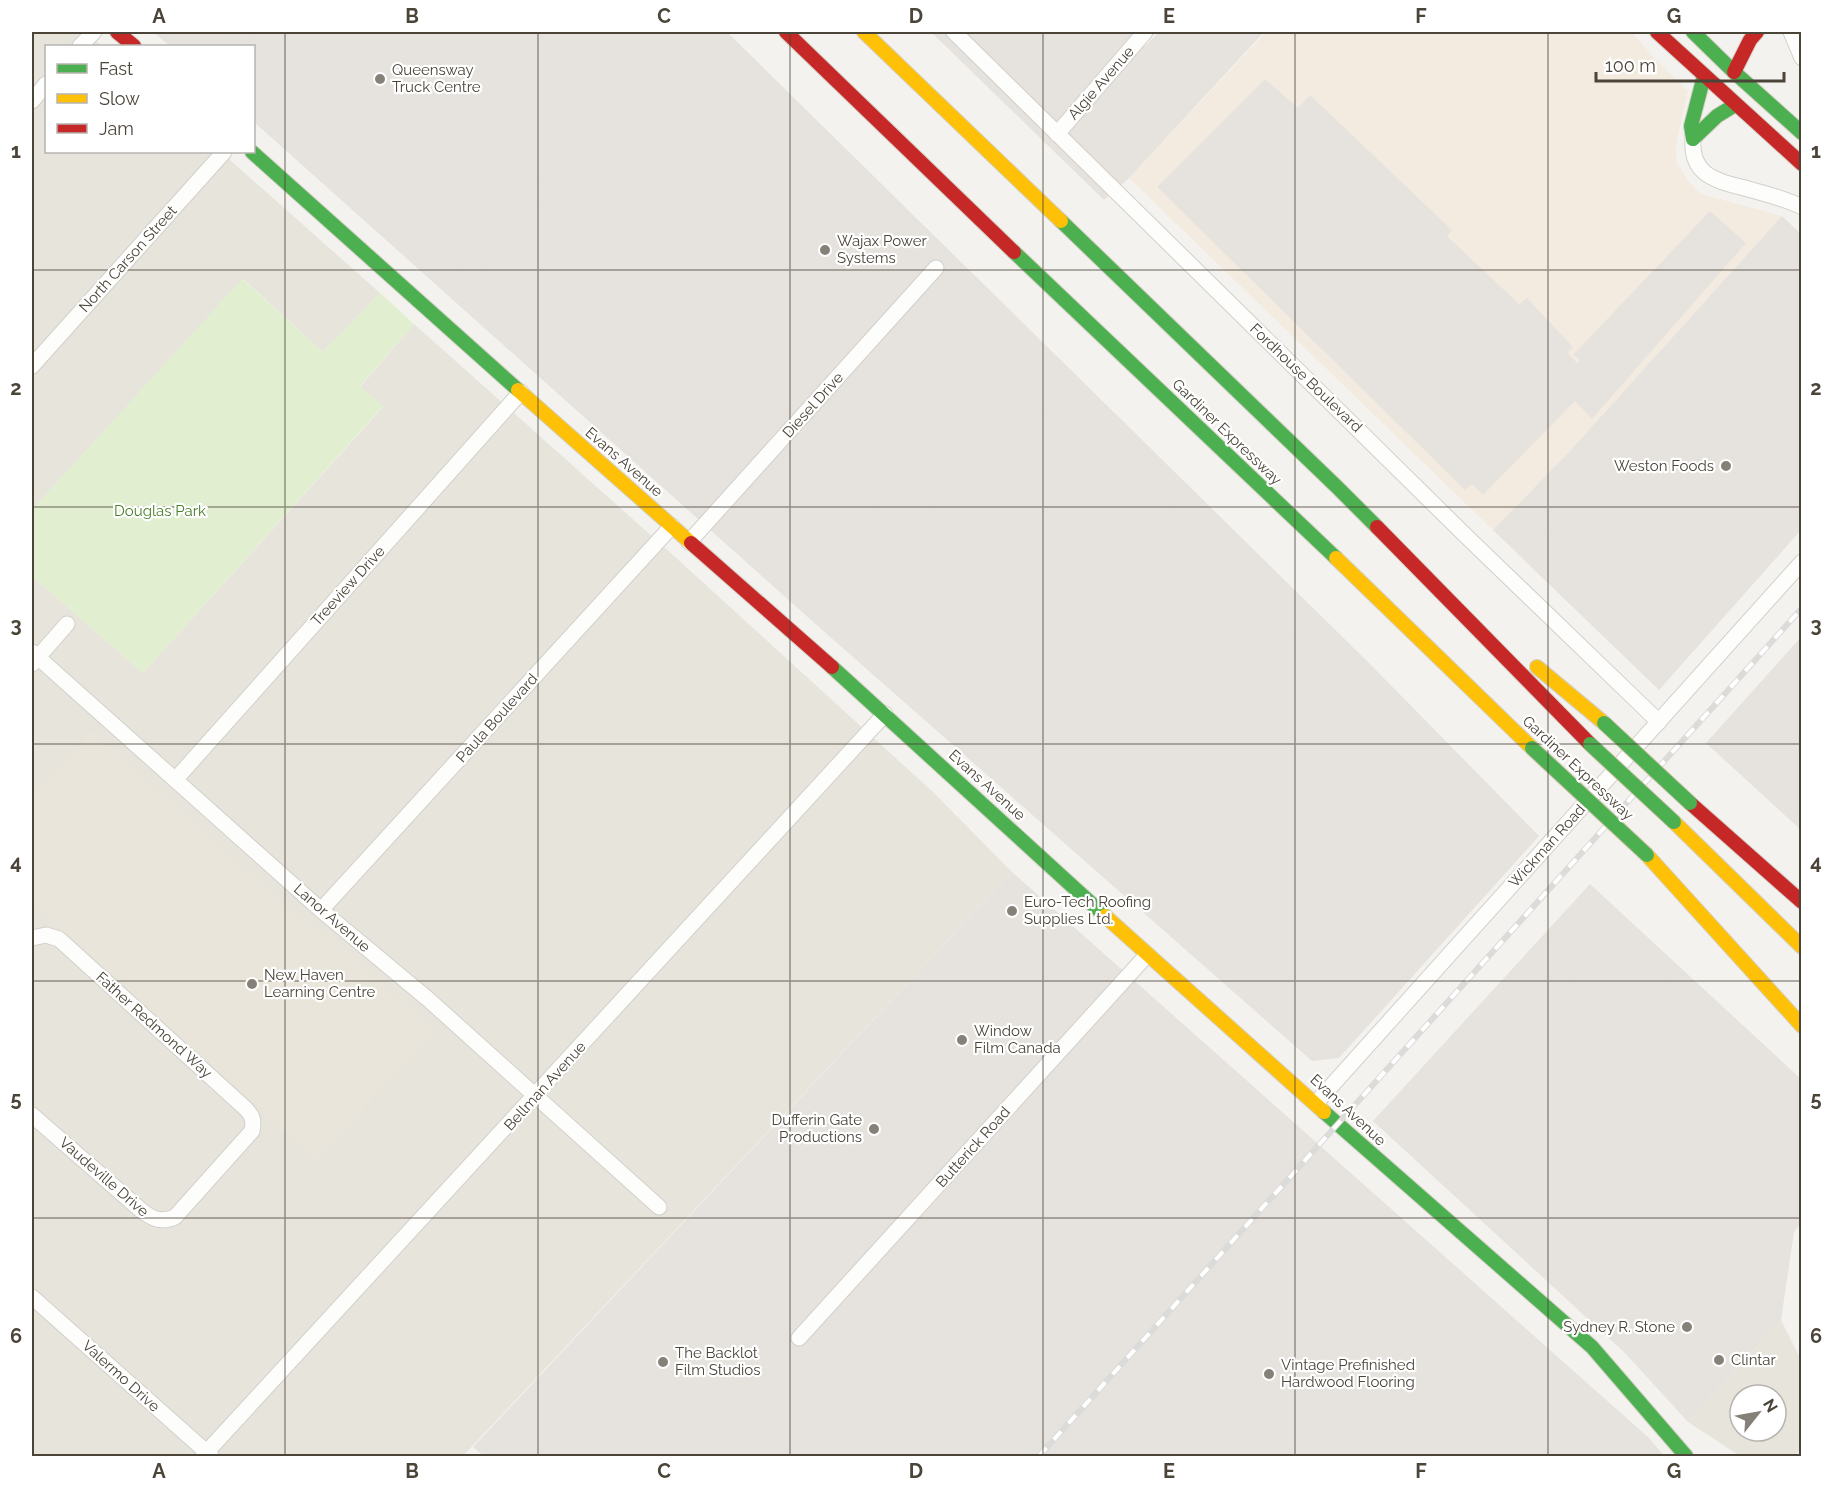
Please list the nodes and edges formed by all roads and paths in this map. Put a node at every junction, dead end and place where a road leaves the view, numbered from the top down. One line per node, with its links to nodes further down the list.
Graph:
1 (94, 32): 12 (street)
2 (117, 32): 13 (main road)
3 (786, 32): 39 (main road, Gardiner Expressway, bridge)
4 (864, 32): 33 (main road, Gardiner Expressway)
5 (954, 32): 21 (street, Fordhouse Boulevard)
6 (1145, 32): 21 (street, Algie Avenue)
7 (1657, 32): 16 (main road)
8 (1693, 32): 9 (main road); 15 (main road)
9 (1698, 32)
10 (1757, 32): 15 (main road)
11 (1791, 32): 14 (street)
12 (81, 45)
13 (133, 45)
14 (1802, 58)
15 (1734, 72): 20 (main road)
16 (1704, 76): 19 (main road); 22 (main road)
17 (45, 85): 18 (street)
18 (32, 101)
19 (1735, 105): 22 (main road); 25 (main road)
20 (1802, 133)
21 (1057, 134): 37 (street, Fordhouse Boulevard)
22 (1693, 139): 26 (street)
23 (223, 153): 28 (street, North Carson Street)
24 (253, 153): 29 (main road, Evans Avenue)
25 (1802, 164)
26 (1802, 207)
27 (936, 268): 31 (street, Diesel Drive)
28 (32, 366)
29 (521, 393): 30 (main road, Evans Avenue); 38 (street, Treeview Drive)
30 (672, 526): 31 (main road, Evans Avenue); 41 (street, Paula Boulevard)
31 (689, 542): 36 (main road, Evans Avenue)
32 (1802, 562): 37 (street, Wickman Road)
33 (1448, 598): 40 (main road, Gardiner Expressway, bridge); 43 (main road, Gardiner Expressway, bridge)
34 (67, 624): 35 (street)
35 (34, 658): 38 (street, Lanor Avenue)
36 (885, 714): 44 (main road, Evans Avenue); 47 (street, Bellman Avenue)
37 (1659, 722): 48 (street, Wickman Road)
38 (176, 780): 41 (street, Lanor Avenue)
39 (1647, 855): 45 (main road, Gardiner Expressway); 46 (main road, Gardiner Expressway)
40 (1802, 902)
41 (321, 910): 47 (street, Lanor Avenue)
42 (35, 937): 50 (street, Father Redmond Way)
43 (1802, 947)
44 (1147, 955): 48 (main road, Evans Avenue); 53 (street, Butterick Road)
45 (1776, 977)
46 (1802, 1026)
47 (536, 1096): 51 (street, Lanor Avenue); 54 (street, Bellman Avenue)
48 (1316, 1103): 55 (main road, Evans Avenue)
49 (32, 1115): 50 (street, Vaudeville Drive)
50 (252, 1131)
51 (659, 1207)
52 (32, 1297): 54 (street, Valermo Drive)
53 (799, 1338)
54 (207, 1455)
55 (1686, 1456)

